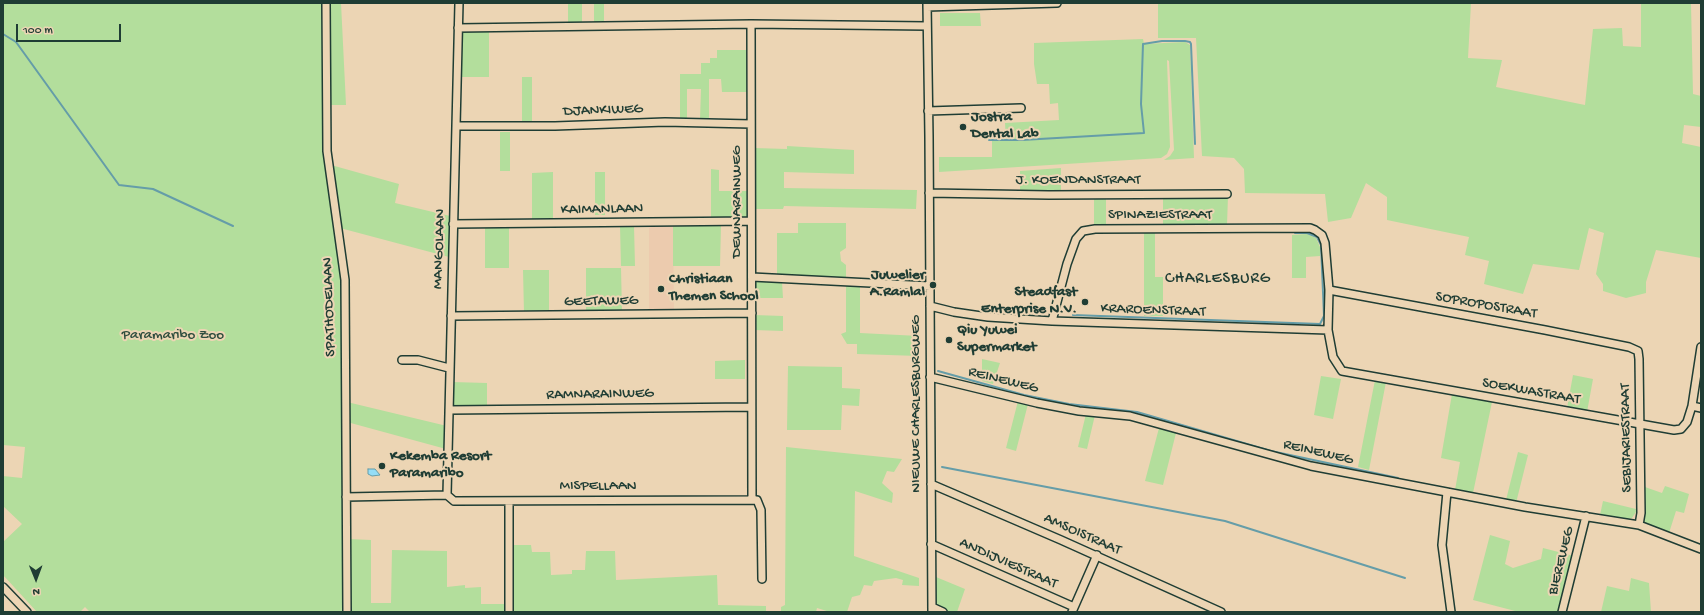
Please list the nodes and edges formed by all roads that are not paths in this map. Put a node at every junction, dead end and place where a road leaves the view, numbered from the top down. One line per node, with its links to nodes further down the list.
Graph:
1 (326, 3): 38 (street, SPATHODELAAN)
2 (459, 3): 8 (street, MANGOLAAN)
3 (1057, 3): 4 (street)
4 (1026, 4): 5 (street)
5 (927, 5): 7 (street, NIEUWE CHARLESBURGWEG)
6 (751, 24): 7 (street); 8 (street); 11 (street, DEWNARAINWEG)
7 (927, 26): 10 (street, NIEUWE CHARLESBURGWEG)
8 (458, 28): 12 (street, MANGOLAAN)
9 (1021, 108): 10 (street)
10 (928, 111): 13 (street, NIEUWE CHARLESBURGWEG)
11 (751, 124): 12 (street, DJANKIWEG); 15 (street, DEWNARAINWEG)
12 (456, 126): 16 (street, MANGOLAAN)
13 (929, 193): 14 (street, J. KOENDANSTRAAT); 18 (street, NIEUWE CHARLESBURGWEG)
14 (1227, 194)
15 (751, 222): 16 (street, KAIMANLAAN); 17 (street, DEWNARAINWEG)
16 (453, 224): 22 (street, MANGOLAAN)
17 (752, 277): 18 (street); 21 (street, DEWNARAINWEG)
18 (930, 286): 20 (street, NIEUWE CHARLESBURGWEG)
19 (1329, 290): 23 (street, SPINAZIESTRAAT); 24 (street); 26 (street, SOPROPOSTRAAT)
20 (930, 306): 23 (street, KRAROENSTRAAT); 29 (street, NIEUWE CHARLESBURGWEG)
21 (752, 314): 22 (street, GEETAWEG); 31 (street, DEWNARAINWEG)
22 (450, 316): 28 (street, MANGOLAAN)
23 (1052, 321): 24 (street, KRAROENSTRAAT)
24 (1328, 330): 34 (street, SOEKWASTRAAT)
25 (1701, 347): 30 (street, SOEKWASTRAAT)
26 (1638, 351): 34 (street, SEBIJARIESTRAAT)
27 (402, 360): 28 (street)
28 (449, 368): 33 (street, MANGOLAAN)
29 (930, 377): 35 (street, NIEUWE CHARLESBURGWEG); 36 (street, REINEWEG)
30 (1692, 406): 32 (street); 34 (street, SOEKWASTRAAT)
31 (752, 407): 33 (street, RAMNARAINWEG); 40 (street, DEWNARAINWEG)
32 (1701, 408)
33 (449, 410): 37 (street, MANGOLAAN)
34 (1640, 425): 42 (street, SEBIJARIESTRAAT)
35 (931, 484): 43 (street, NIEUWE CHARLESBURGWEG); 45 (street, AMSOISTRAAT)
36 (1447, 492): 41 (street, REINEWEG); 55 (street)
37 (447, 495): 38 (street, MISPELLAAN); 39 (street, MISPELLAAN)
38 (346, 497): 51 (street, SPATHODELAAN)
39 (509, 500): 40 (street, MISPELLAAN); 52 (street)
40 (752, 500): 46 (street)
41 (1586, 516): 42 (street, REINEWEG); 56 (street, BIEREWEG)
42 (1640, 525): 44 (street, REINEWEG)
43 (931, 544): 48 (street, NIEUWE CHARLESBURGWEG); 49 (street, ANDIJVIESTRAAT)
44 (1701, 550)
45 (1097, 555): 49 (street); 54 (street, AMSOISTRAAT)
46 (762, 578)
47 (3, 587): 50 (street)
48 (932, 610): 53 (street)
49 (1073, 610)
50 (27, 612)
51 (347, 612)
52 (509, 612)
53 (943, 612)
54 (1221, 612)
55 (1451, 612)
56 (1562, 612)

